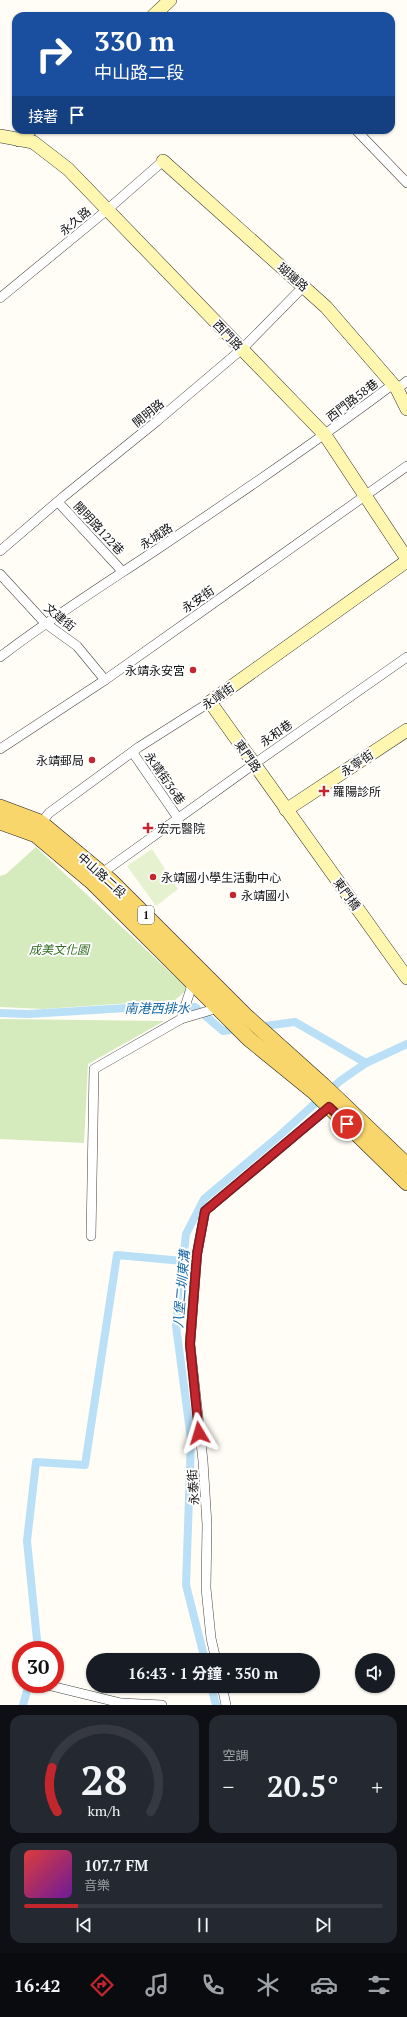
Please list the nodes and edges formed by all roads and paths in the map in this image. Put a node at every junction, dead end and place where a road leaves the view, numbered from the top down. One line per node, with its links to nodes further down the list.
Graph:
1 (170, 0): 2 (street)
2 (157, 12)
3 (26, 134): 6 (street)
4 (360, 134): 8 (street)
5 (0, 136): 6 (street, 西門路)
6 (19, 140): 9 (street, 西門路)
7 (163, 161): 9 (street, 永久路); 10 (street, 瑚璉路)
8 (407, 183)
9 (107, 210): 11 (street, 永久路); 12 (street, 西門路)
10 (304, 286): 12 (street, 開明路); 13 (street, 瑚璉路)
11 (0, 298)
12 (242, 349): 15 (street, 西門路); 18 (street, 開明路)
13 (399, 385): 14 (street, 瑚璉路); 15 (street, 西門路58巷)
14 (407, 409)
15 (325, 435): 17 (street, 西門路); 21 (street, 永城路)
16 (407, 466): 17 (street, 永安街)
17 (365, 495): 20 (street, 西門路); 26 (street, 永安街)
18 (58, 502): 19 (street, 開明路); 21 (street, 開明路122巷)
19 (0, 551)
20 (407, 560): 27 (street, 永靖街)
21 (122, 571): 23 (street, 永城路)
22 (0, 574): 23 (street, 文建街)
23 (45, 623): 24 (street, 永城路); 26 (street, 文建街)
24 (0, 657)
25 (407, 657): 31 (street, 永和巷)
26 (105, 680): 29 (street, 永安街)
27 (210, 702): 30 (street, 永靖街); 31 (street, 東門路)
28 (407, 730): 33 (street, 永寧街)
29 (0, 750)
30 (133, 753): 34 (street, 永靖街36巷); 36 (street, 永靖街)
31 (254, 764): 33 (street, 東門路); 34 (street, 永和巷)
32 (0, 807): 36 (main road, 1)
33 (286, 810): 38 (street, 東門橋)
34 (178, 818): 37 (street, 永和巷)
35 (0, 822): 36 (main road, 1)
36 (38, 829): 37 (main road, 中山路二段 / 1); 39 (main road, 中山路二段 / 1)
37 (102, 873): 42 (main road, 中山路二段 / 1)
38 (407, 978)
39 (193, 982): 40 (main road, 中山路二段 / 1); 41 (street)
40 (218, 1008): 41 (street); 42 (main road, 1)
41 (181, 1019): 46 (street)
42 (319, 1088): 43 (main road, 1)
43 (334, 1103): 44 (main road, 1); 45 (main road, 1); 47 (street, 永泰街)
44 (404, 1158)
45 (407, 1183)
46 (91, 1236)
47 (214, 1653)
48 (64, 1689): 50 (street)
49 (223, 1693): 51 (street)
50 (162, 1705)
51 (226, 1705)

